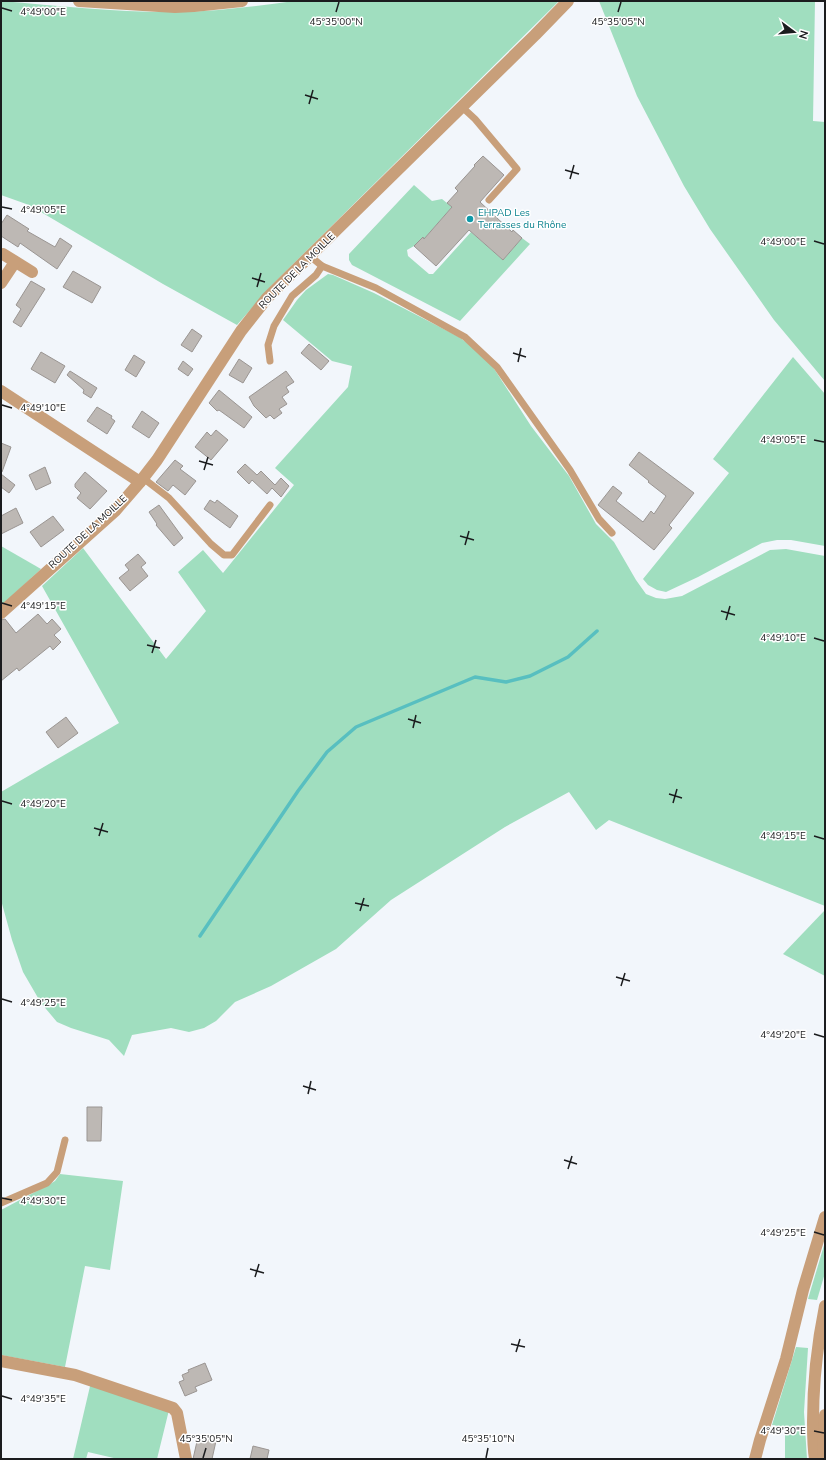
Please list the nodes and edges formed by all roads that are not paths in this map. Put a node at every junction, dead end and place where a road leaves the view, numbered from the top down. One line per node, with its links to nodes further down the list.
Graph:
1 (79, 1): 2 (street)
2 (242, 1)
3 (568, 1): 4 (street, ROUTE DE LA MOILLE)
4 (462, 107): 5 (lane); 7 (street, ROUTE DE LA MOILLE)
5 (490, 200)
6 (4, 254): 8 (street)
7 (310, 256): 9 (lane); 14 (street, ROUTE DE LA MOILLE)
8 (15, 262): 10 (street); 11 (street)
9 (322, 266): 12 (lane); 16 (lane)
10 (32, 272)
11 (1, 283)
12 (270, 361)
13 (2, 393): 14 (street)
14 (142, 480): 15 (lane); 17 (street, ROUTE DE LA MOILLE)
15 (270, 505)
16 (612, 533)
17 (1, 613)
18 (65, 1140): 19 (lane)
19 (1, 1203)
20 (825, 1217): 25 (street)
21 (825, 1306): 26 (street)
22 (1, 1361): 24 (street)
23 (825, 1415): 27 (street)
24 (186, 1459)
25 (755, 1459)
26 (815, 1459)
27 (823, 1459)

